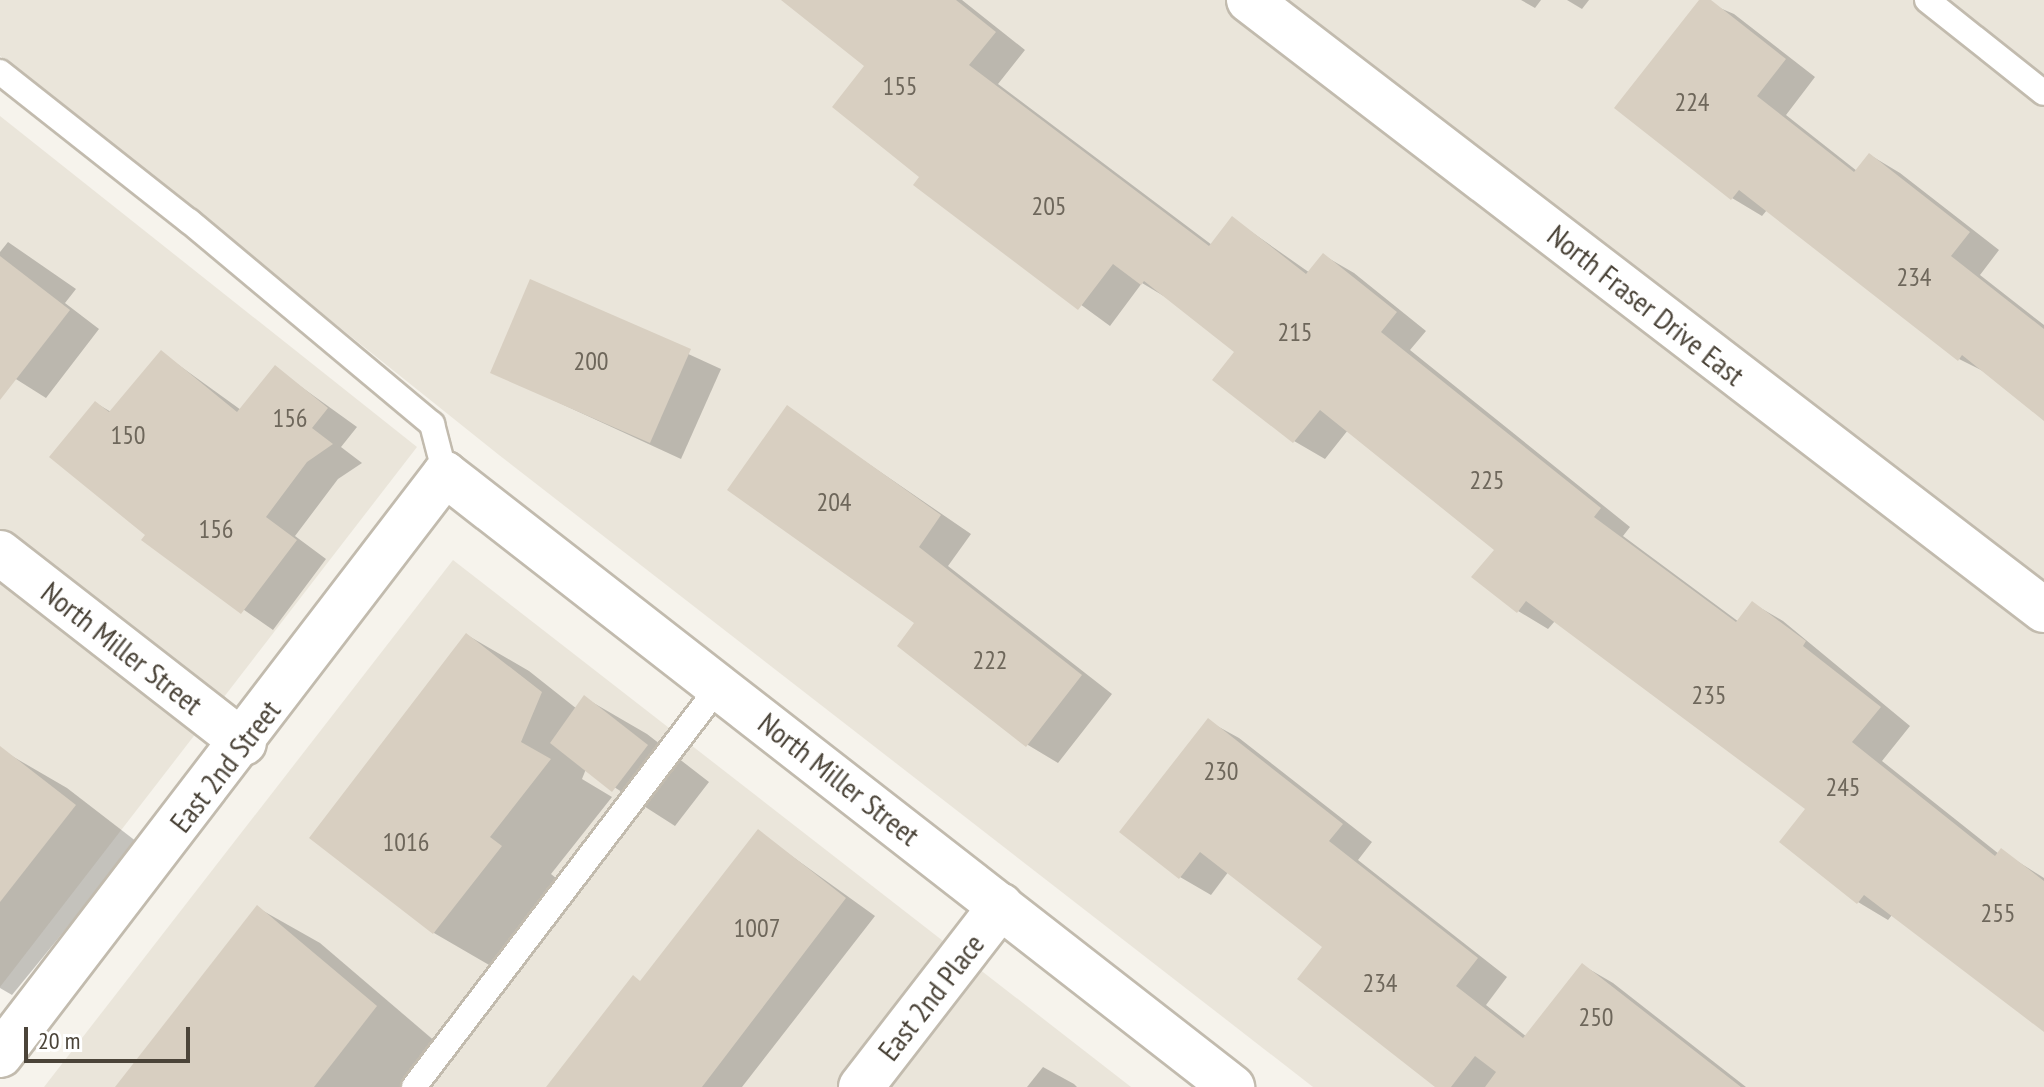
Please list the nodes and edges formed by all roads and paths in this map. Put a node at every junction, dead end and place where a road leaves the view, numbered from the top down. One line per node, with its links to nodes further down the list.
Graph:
1 (1249, 0): 7 (street, North Fraser Drive East)
2 (1927, 0): 4 (lane)
3 (0, 72): 5 (lane)
4 (2044, 93)
5 (445, 474): 8 (street, North Miller Street); 9 (street, East 2nd Street)
6 (0, 553): 9 (street, North Miller Street)
7 (2044, 610)
8 (720, 685): 10 (street, North Miller Street); 12 (lane)
9 (244, 743): 11 (street, East 2nd Street)
10 (1001, 906): 13 (street, East 2nd Place); 14 (street, North Miller Street)
11 (0, 1055)
12 (414, 1087)
13 (861, 1087)
14 (1232, 1087)

